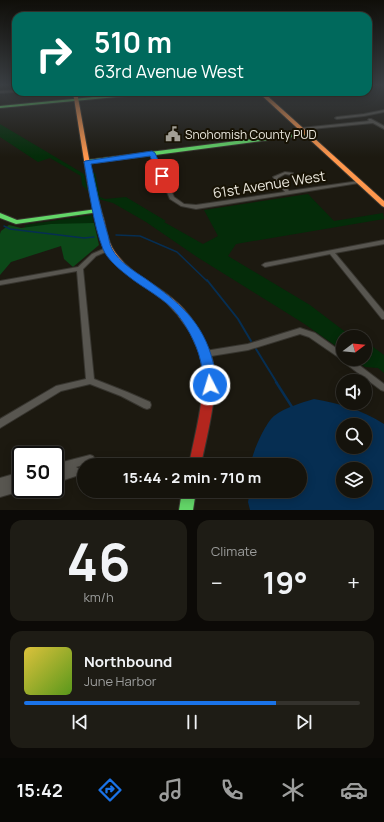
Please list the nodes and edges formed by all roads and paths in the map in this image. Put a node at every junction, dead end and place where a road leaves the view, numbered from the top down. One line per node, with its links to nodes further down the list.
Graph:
1 (78, 109): 10 (main road)
2 (278, 109): 8 (main road)
3 (384, 111): 4 (street)
4 (364, 115): 5 (street); 6 (street)
5 (337, 118)
6 (374, 122): 7 (street); 8 (street)
7 (384, 128)
8 (303, 132): 9 (main road); 12 (main road)
9 (152, 153): 10 (main road); 13 (street, 61st Avenue West)
10 (87, 162): 15 (main road)
11 (291, 174): 13 (street)
12 (359, 182): 13 (street, 61st Avenue West); 14 (main road)
13 (288, 193)
14 (384, 205)
15 (97, 211): 16 (main road); 18 (main road)
16 (0, 215)
17 (384, 242): 19 (street)
18 (108, 250): 21 (street); 25 (main road)
19 (331, 252): 20 (street); 23 (street)
20 (266, 265)
21 (80, 269): 22 (street); 27 (street)
22 (0, 283)
23 (384, 317)
24 (336, 352): 25 (street)
25 (205, 354): 31 (main road)
26 (355, 366): 28 (street)
27 (90, 381): 29 (street); 30 (street)
28 (384, 388)
29 (147, 405)
30 (0, 424)
31 (196, 458)
32 (77, 462): 33 (street)
33 (64, 466)
34 (76, 472): 35 (street)
35 (64, 475)
36 (12, 480): 37 (street)
37 (0, 483)
38 (12, 489): 39 (street)
39 (0, 492)
40 (188, 498): 41 (main road)
41 (186, 510)

